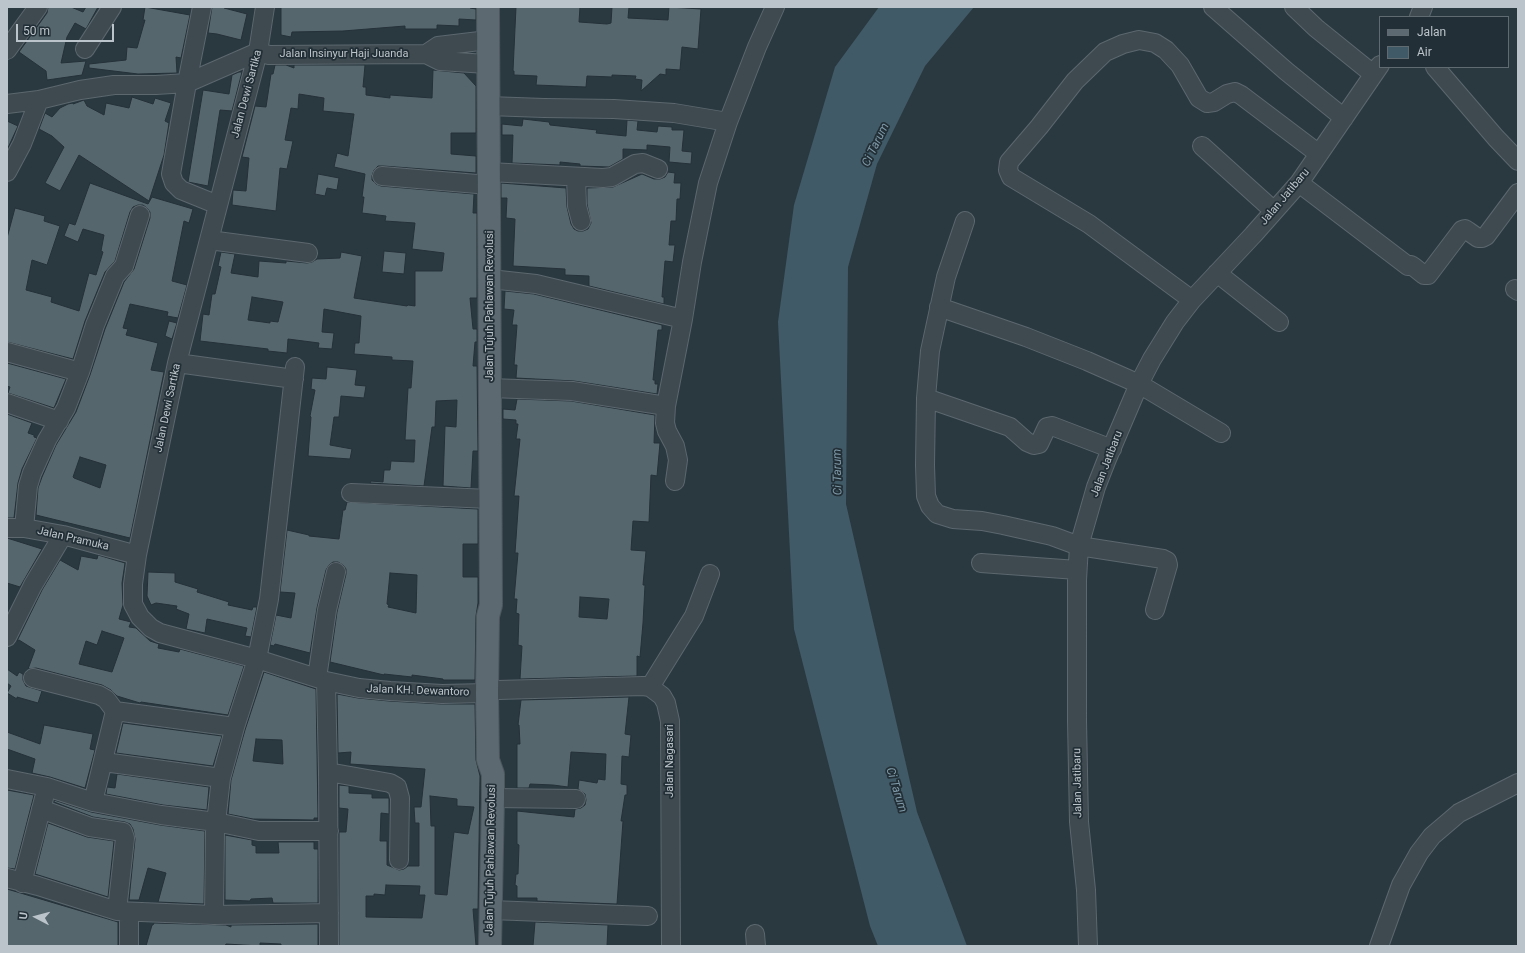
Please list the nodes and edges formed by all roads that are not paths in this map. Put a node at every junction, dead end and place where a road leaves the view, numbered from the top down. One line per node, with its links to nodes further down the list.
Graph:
1 (38, 7): 11 (street)
2 (112, 7): 10 (street)
3 (202, 7): 17 (street)
4 (265, 7): 12 (street, Jalan Dewi Sartika)
5 (488, 7): 9 (main road, Jalan Tujuh Pahlawan Revolusi)
6 (775, 7): 22 (street)
7 (1214, 7): 21 (street)
8 (1294, 7): 16 (street)
9 (488, 40): 13 (street, Jalan Insinyur Haji Juanda); 14 (main road, Jalan Tujuh Pahlawan Revolusi)
10 (85, 49)
11 (7, 50)
12 (258, 52): 13 (street, Jalan Insinyur Haji Juanda); 17 (street); 33 (street, Jalan Dewi Sartika)
13 (426, 54): 14 (street, Jalan Insinyur Haji Juanda)
14 (487, 64): 20 (main road, Jalan Tujuh Pahlawan Revolusi)
15 (1436, 68): 25 (street)
16 (1377, 69): 21 (street, Jalan Jatibaru)
17 (187, 83): 18 (street); 33 (street)
18 (39, 100): 19 (street); 27 (street)
19 (7, 104)
20 (488, 106): 22 (street); 30 (main road, Jalan Tujuh Pahlawan Revolusi)
21 (1344, 118): 24 (street, Jalan Jatibaru)
22 (728, 122): 44 (street)
23 (1202, 146): 34 (street)
24 (1319, 154): 31 (street, Jalan Jatibaru); 42 (street)
25 (1518, 161)
26 (658, 169): 29 (street)
27 (7, 172)
28 (382, 176): 30 (street)
29 (576, 176): 30 (street); 36 (street)
30 (489, 178): 41 (main road, Jalan Tujuh Pahlawan Revolusi)
31 (1299, 183): 32 (street); 34 (street, Jalan Jatibaru)
32 (1518, 193)
33 (218, 205): 38 (street, Jalan Dewi Sartika)
34 (1274, 211): 40 (street, Jalan Jatibaru)
35 (140, 215): 48 (street)
36 (582, 221)
37 (965, 221): 43 (street)
38 (209, 240): 39 (street); 47 (street, Jalan Dewi Sartika)
39 (308, 253)
40 (1217, 273): 42 (street, Jalan Jatibaru); 45 (street)
41 (490, 279): 44 (street); 50 (main road, Jalan Tujuh Pahlawan Revolusi)
42 (1192, 300): 49 (street, Jalan Jatibaru)
43 (939, 307): 49 (street); 51 (street)
44 (683, 319): 53 (street)
45 (1279, 322)
46 (7, 352): 48 (street)
47 (177, 363): 63 (street, Jalan Dewi Sartika); 70 (street)
48 (80, 372): 54 (street)
49 (1139, 384): 55 (street); 56 (street, Jalan Jatibaru)
50 (490, 388): 53 (street); 59 (main road, Jalan Tujuh Pahlawan Revolusi)
51 (926, 398): 56 (street); 62 (street)
52 (7, 403): 54 (street)
53 (666, 406): 57 (street)
54 (59, 421): 60 (street)
55 (1221, 433)
56 (1112, 449): 62 (street, Jalan Jatibaru)
57 (675, 481)
58 (351, 494): 59 (street)
59 (490, 499): 74 (main road, Jalan Tujuh Pahlawan Revolusi)
60 (16, 528): 61 (street, Jalan Pramuka)
61 (63, 535): 63 (street, Jalan Pramuka); 69 (street)
62 (1079, 546): 65 (street, Jalan Jatibaru); 68 (street)
63 (137, 555): 70 (street, Jalan Dewi Sartika)
64 (981, 563): 65 (street)
65 (1077, 570): 100 (street, Jalan Jatibaru)
66 (336, 572): 72 (street)
67 (710, 574): 73 (street)
68 (1155, 610)
69 (7, 637)
70 (257, 659): 72 (street, Jalan Dewi Sartika); 76 (street)
71 (33, 678): 75 (street)
72 (321, 679): 74 (street, Jalan KH. Dewantoro); 78 (street)
73 (650, 686): 74 (street); 99 (street, Jalan Nagasari)
74 (493, 691): 83 (main road, Jalan Tujuh Pahlawan Revolusi)
75 (115, 711): 76 (street); 77 (street)
76 (235, 727): 79 (street)
77 (104, 762): 79 (street); 85 (street)
78 (328, 772): 88 (street); 89 (street)
79 (221, 778): 87 (street)
80 (7, 779): 82 (street)
81 (1518, 782): 101 (street)
82 (47, 787): 85 (street); 86 (street)
83 (493, 798): 84 (street); 91 (main road, Jalan Tujuh Pahlawan Revolusi)
84 (576, 798)
85 (94, 802): 87 (street)
86 (41, 809): 90 (street); 92 (street)
87 (216, 822): 88 (street); 94 (street)
88 (329, 830): 93 (street)
89 (398, 860)
90 (14, 880): 92 (street)
91 (491, 910): 95 (street); 98 (main road, Jalan Tujuh Pahlawan Revolusi)
92 (123, 912): 94 (street); 96 (street)
93 (329, 913): 94 (street); 97 (street)
94 (214, 915)
95 (648, 916)
96 (129, 946)
97 (329, 946)
98 (490, 946)
99 (671, 946)
100 (1088, 946)
101 (1378, 946)

